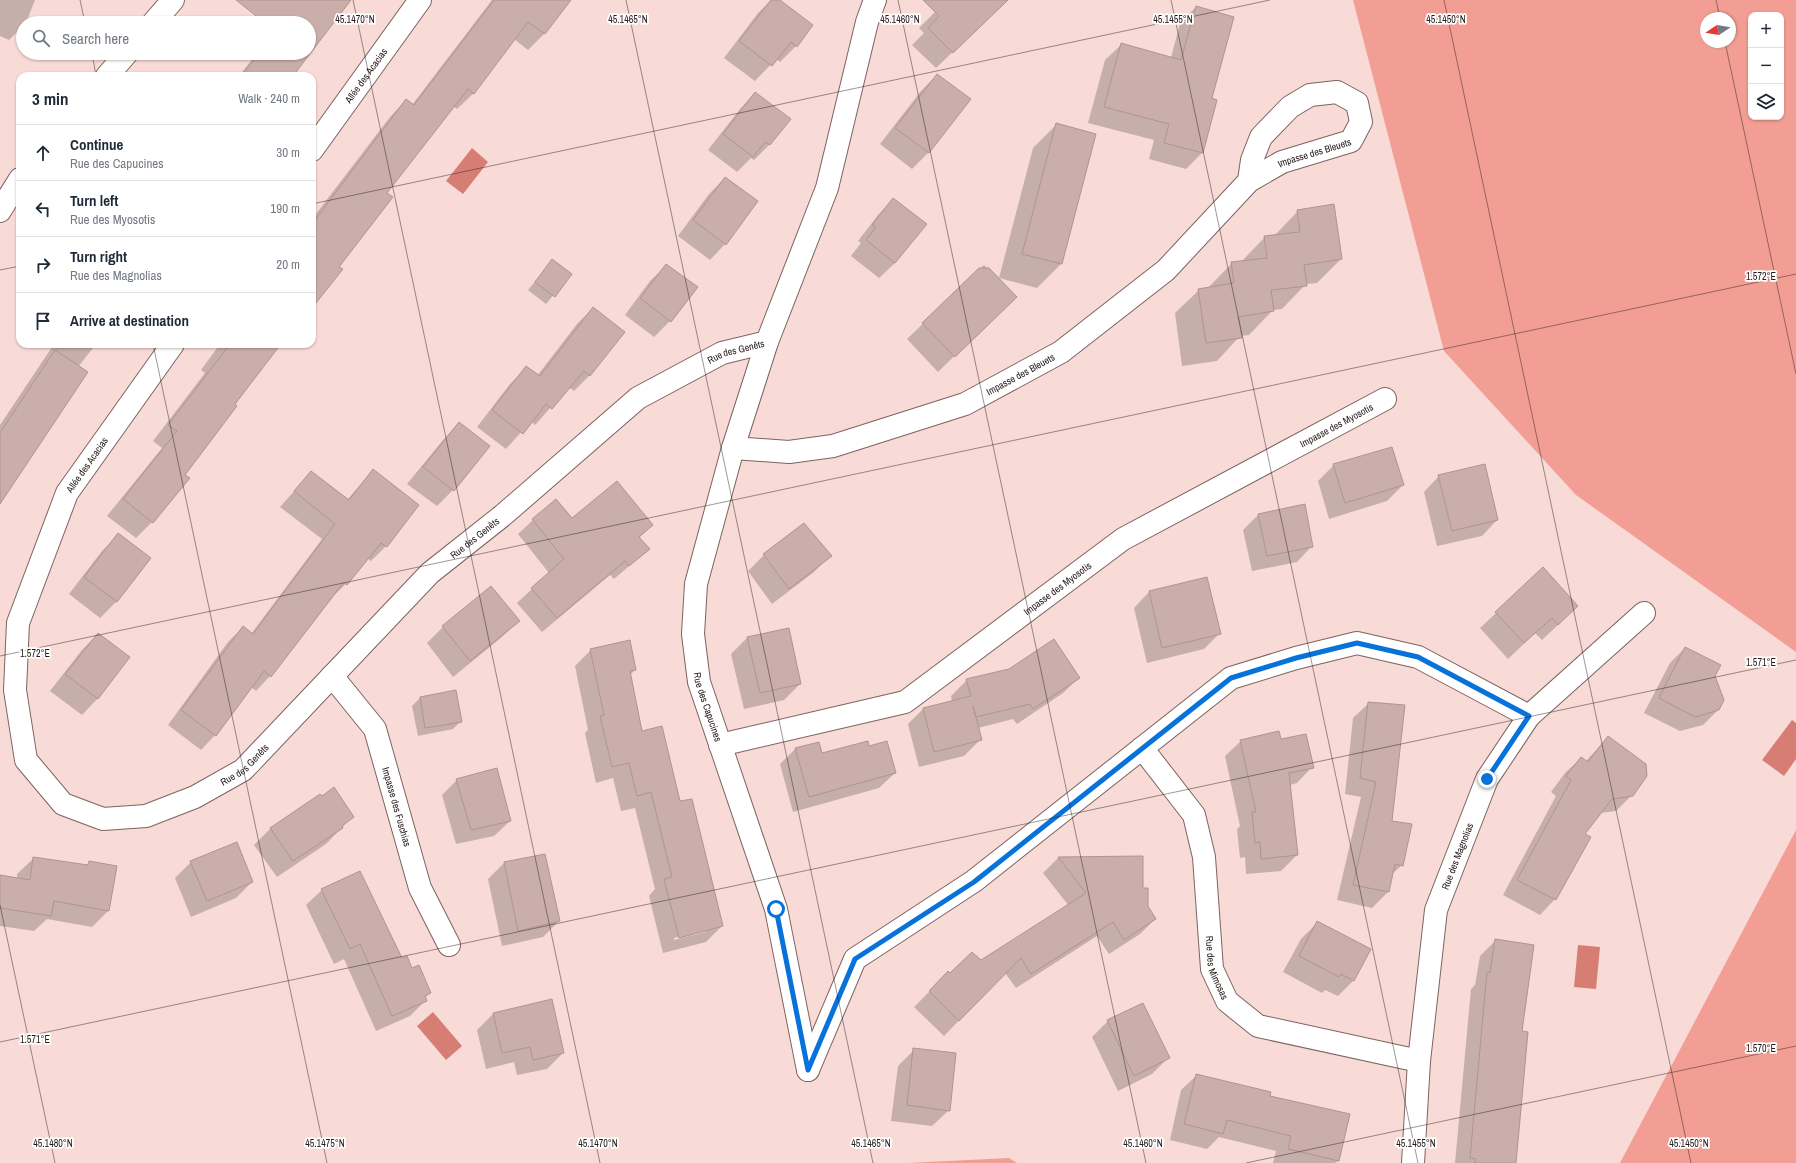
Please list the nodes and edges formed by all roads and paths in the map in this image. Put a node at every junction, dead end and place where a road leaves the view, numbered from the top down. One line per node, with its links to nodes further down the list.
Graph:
1 (174, 0): 4 (street)
2 (420, 0): 7 (street, Allée des Acacias)
3 (875, 0): 11 (street, Rue des Genêts)
4 (160, 16)
5 (121, 60): 6 (street)
6 (110, 72)
7 (316, 144)
8 (1249, 181): 8 (street, Impasse des Bleuets); 14 (street, Impasse des Bleuets)
9 (16, 185): 10 (street)
10 (0, 211)
11 (767, 342): 14 (street, Rue des Capucines); 17 (street, Rue des Genêts)
12 (170, 348): 16 (street, Allée des Acacias)
13 (1385, 399): 19 (street, Impasse des Myosotis)
14 (733, 448): 19 (street, Rue des Capucines)
15 (1644, 613): 18 (street, Rue des Magnolias)
16 (9, 627): 17 (street, Rue des Genêts)
17 (332, 676): 21 (street, Impasse des Fuschias)
18 (1529, 716): 20 (street); 22 (street, Rue des Magnolias)
19 (720, 745): 20 (street, Rue des Capucines)
20 (1142, 748): 22 (street, Rue des Mimosas)
21 (449, 945)
22 (1419, 1061): 23 (street, Rue des Magnolias)
23 (1413, 1163)

